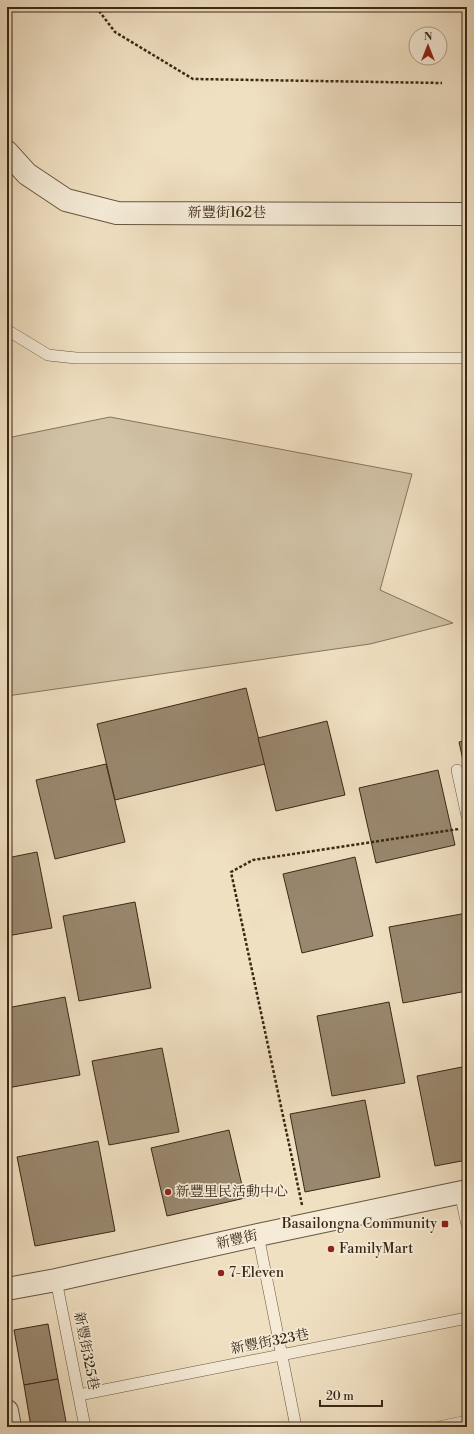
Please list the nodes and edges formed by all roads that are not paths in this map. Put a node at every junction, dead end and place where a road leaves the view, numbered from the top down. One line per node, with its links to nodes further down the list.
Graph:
1 (7, 152): 2 (street, 新豐街162巷)
2 (467, 214)
3 (7, 330): 4 (lane)
4 (467, 358)
5 (457, 770): 6 (lane)
6 (467, 816)
7 (464, 1192): 8 (lane); 9 (street, 新豐街)
8 (467, 1226)
9 (258, 1235): 10 (street, 新豐街); 13 (lane)
10 (56, 1280): 11 (street, 新豐街); 14 (lane, 新豐街325巷)
11 (7, 1289)
12 (467, 1318): 13 (lane, 新豐街323巷)
13 (282, 1355): 14 (lane, 新豐街323巷); 19 (lane)
14 (79, 1395): 18 (lane, 新豐街325巷)
15 (7, 1411): 17 (street)
16 (467, 1421): 20 (lane)
17 (10, 1427)
18 (86, 1427)
19 (296, 1427)
20 (439, 1427)

